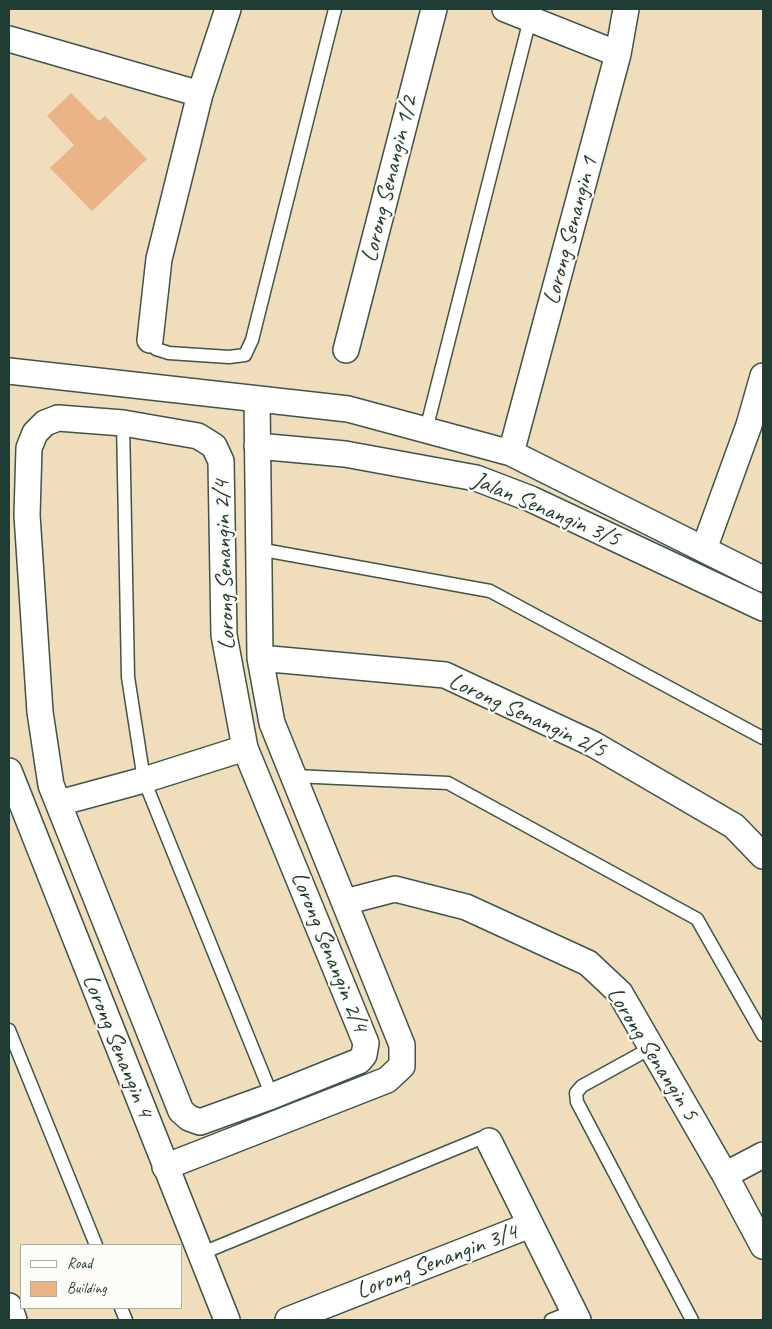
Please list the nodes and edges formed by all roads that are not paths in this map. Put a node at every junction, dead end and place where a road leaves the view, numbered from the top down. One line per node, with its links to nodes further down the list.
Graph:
1 (228, 9): 9 (street)
2 (336, 9): 10 (lane)
3 (434, 9): 11 (street, Lorong Senangin 1/2)
4 (505, 9): 6 (street)
5 (626, 9): 8 (street, Lorong Senangin 1)
6 (530, 19): 8 (street); 16 (lane)
7 (9, 39): 9 (street)
8 (618, 54): 18 (street, Lorong Senangin 1)
9 (200, 94): 10 (street)
10 (150, 340)
11 (346, 350)
12 (9, 371): 14 (street)
13 (763, 376): 22 (street)
14 (257, 399): 16 (street); 17 (street, Lorong Senangin 2/4)
15 (123, 423): 19 (street, Lorong Senangin 2/4); 20 (street, Lorong Senangin 2/4); 30 (lane)
16 (426, 430): 18 (street)
17 (257, 446): 21 (street, Lorong Senangin 2/4); 24 (street, Jalan Senangin 3/5)
18 (512, 453): 22 (street)
19 (18, 515): 31 (street, Lorong Senangin 2/4)
20 (222, 530): 21 (street); 27 (street, Lorong Senangin 2/4)
21 (258, 538): 25 (street, Lorong Senangin 2/4); 26 (lane)
22 (704, 549): 23 (street)
23 (763, 578)
24 (763, 608)
25 (260, 658): 29 (street, Lorong Senangin 2/4); 32 (street, Lorong Senangin 2/5)
26 (763, 738)
27 (244, 748): 30 (street); 35 (street, Lorong Senangin 2/4)
28 (9, 771): 40 (street, Lorong Senangin 4)
29 (294, 776): 33 (street, Lorong Senangin 2/4); 37 (lane)
30 (144, 780): 31 (street); 41 (lane)
31 (59, 803): 38 (street, Lorong Senangin 2/4)
32 (763, 856)
33 (344, 902): 34 (street, Lorong Senangin 2/4); 39 (street, Lorong Senangin 5)
34 (365, 953): 35 (street); 44 (street, Lorong Senangin 2/4)
35 (335, 965): 41 (street, Lorong Senangin 2/4)
36 (9, 1030): 47 (lane)
37 (763, 1034)
38 (154, 1039): 40 (street); 41 (street, Lorong Senangin 2/4)
39 (651, 1048): 45 (street, Lorong Senangin 5); 55 (lane)
40 (120, 1052): 44 (street, Lorong Senangin 4)
41 (272, 1096)
42 (489, 1141): 46 (street); 49 (lane)
43 (763, 1155): 45 (street)
44 (165, 1167): 49 (street, Lorong Senangin 4)
45 (725, 1176): 48 (street, Lorong Senangin 5)
46 (530, 1226): 51 (street); 54 (street, Lorong Senangin 3/4)
47 (96, 1244)
48 (763, 1246)
49 (200, 1254): 53 (street, Lorong Senangin 4)
50 (9, 1306): 52 (street)
51 (567, 1317)
52 (14, 1320)
53 (227, 1320)
54 (288, 1320)
55 (692, 1320)

